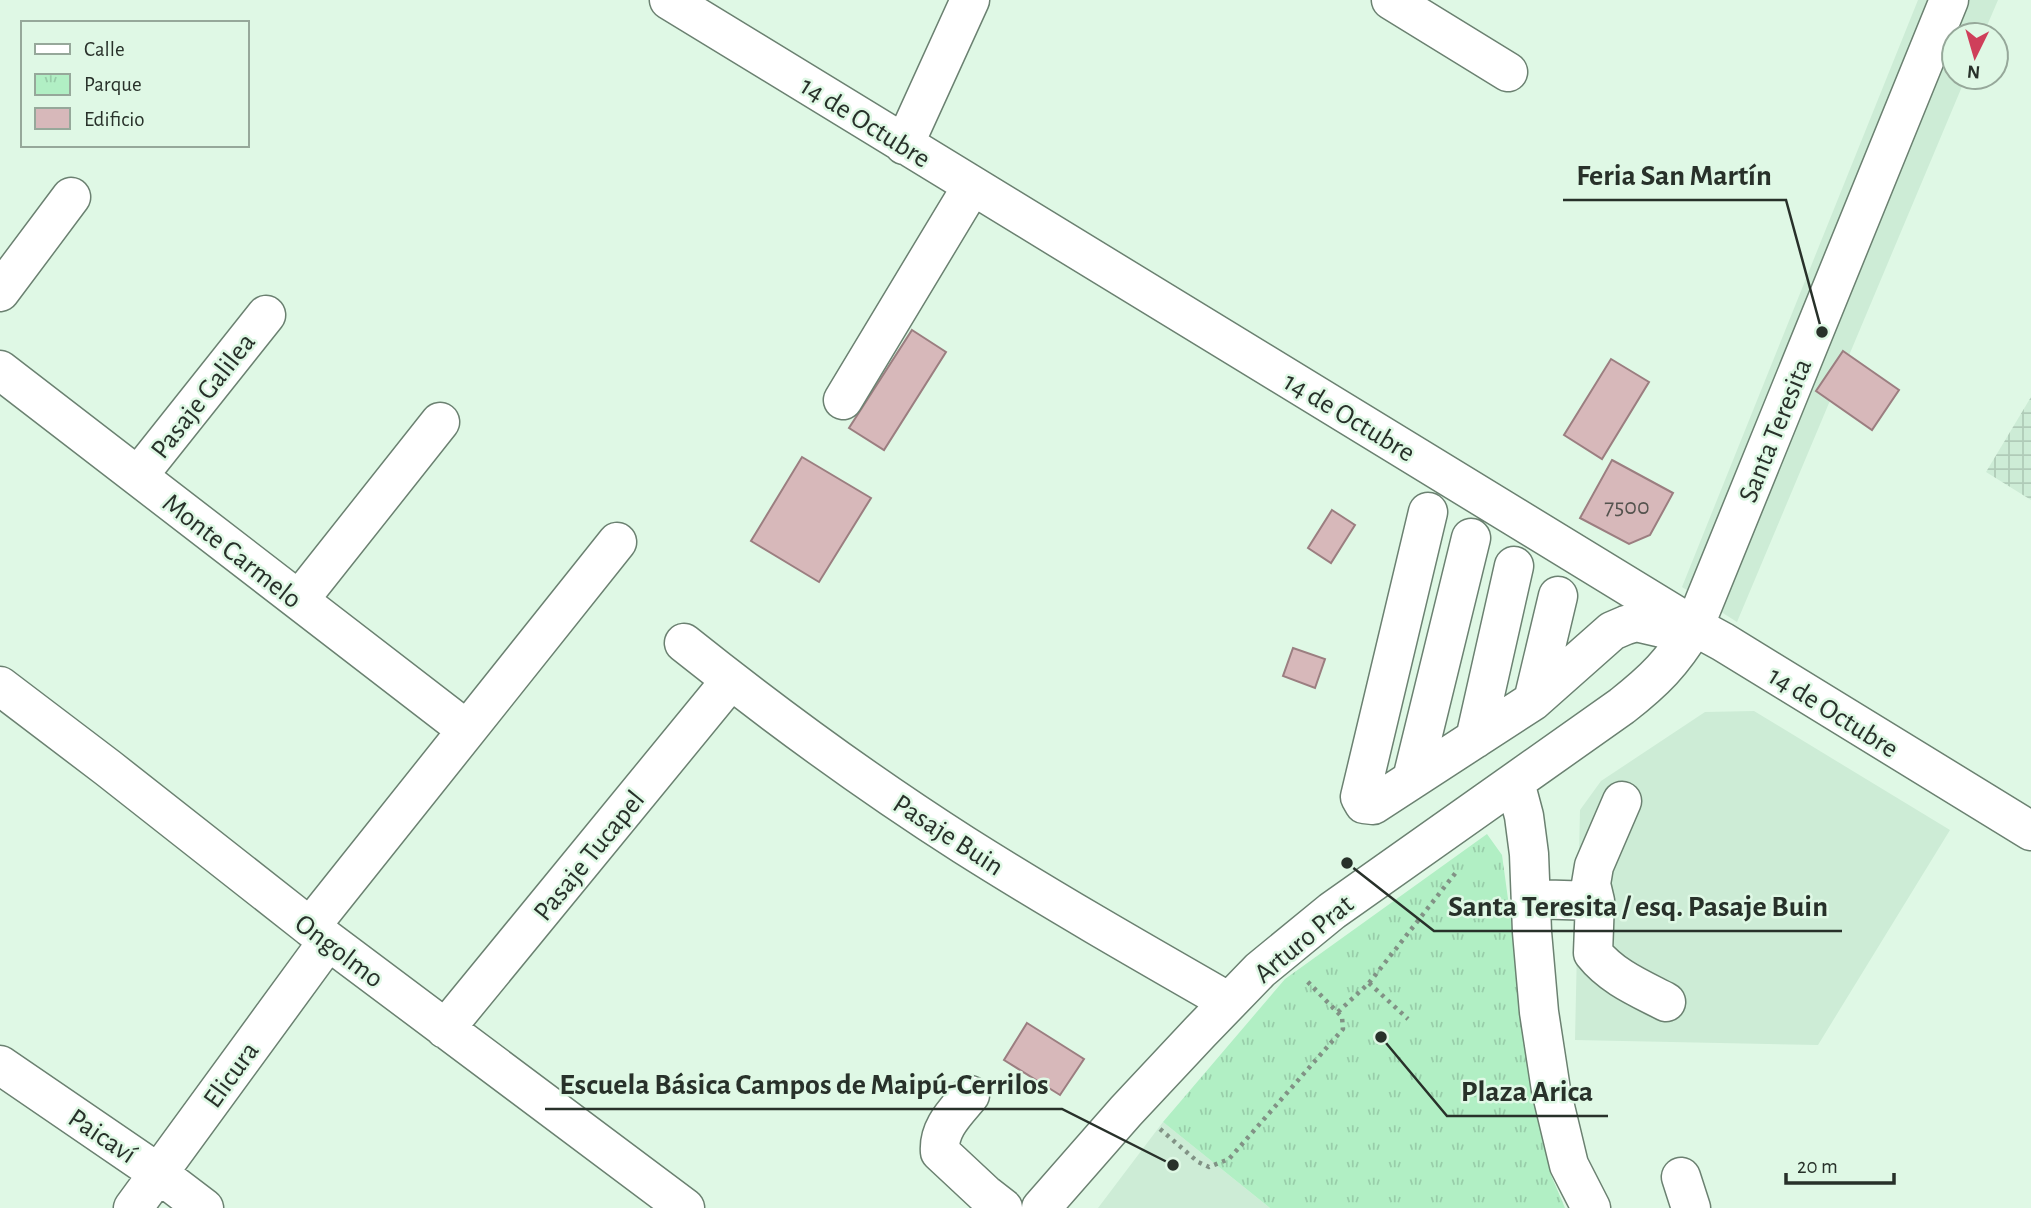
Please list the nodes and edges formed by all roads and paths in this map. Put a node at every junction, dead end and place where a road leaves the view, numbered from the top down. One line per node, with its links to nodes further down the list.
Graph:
1 (669, 0): 6 (street, 14 de Octubre)
2 (970, 0): 6 (street)
3 (1949, 0): 21 (street, Santa Teresita)
4 (1400, 2): 5 (street)
5 (1508, 72)
6 (904, 145): 7 (street, 14 de Octubre)
7 (972, 186): 12 (street); 21 (street, 14 de Octubre)
8 (71, 197): 9 (street)
9 (0, 292)
10 (266, 315): 14 (street, Pasaje Galilea)
11 (0, 370): 14 (street, Monte Carmelo)
12 (844, 400)
13 (440, 422): 20 (street)
14 (138, 476): 20 (street, Monte Carmelo)
15 (1428, 512): 28 (street)
16 (1471, 538): 28 (street)
17 (617, 542): 26 (street, Elicura)
18 (1514, 566): 27 (street)
19 (1558, 596): 25 (street)
20 (299, 600): 26 (street, Monte Carmelo)
21 (1692, 631): 25 (street); 29 (street, Arturo Prat); 31 (street, 14 de Octubre)
22 (684, 643): 23 (street, Pasaje Buin)
23 (731, 680): 38 (street, Pasaje Buin); 42 (street, Pasaje Tucapel)
24 (0, 685): 35 (street, Ongolmo)
25 (1534, 701): 27 (street)
26 (467, 730): 35 (street, Elicura)
27 (1475, 739): 28 (street)
28 (1412, 779)
29 (1515, 782): 33 (street); 38 (street, Arturo Prat)
30 (1622, 801): 34 (street)
31 (2031, 831)
32 (1460, 868): 37 (path)
33 (1531, 900): 34 (street); 52 (street)
34 (1595, 901): 39 (street)
35 (319, 934): 42 (street, Ongolmo); 46 (street, Elicura)
36 (1304, 977): 40 (path)
37 (1369, 983): 40 (path); 41 (path)
38 (1229, 1002): 51 (street, Arturo Prat)
39 (1666, 1002)
40 (1338, 1012): 45 (path)
41 (1408, 1019)
42 (445, 1029): 49 (street, Ongolmo)
43 (0, 1065): 46 (street, Paicaví)
44 (970, 1095): 50 (street)
45 (1151, 1122)
46 (158, 1173): 47 (street, Elicura); 48 (street, Paicaví)
47 (132, 1208)
48 (204, 1208)
49 (685, 1208)
50 (1003, 1208)
51 (1041, 1208)
52 (1591, 1208)

